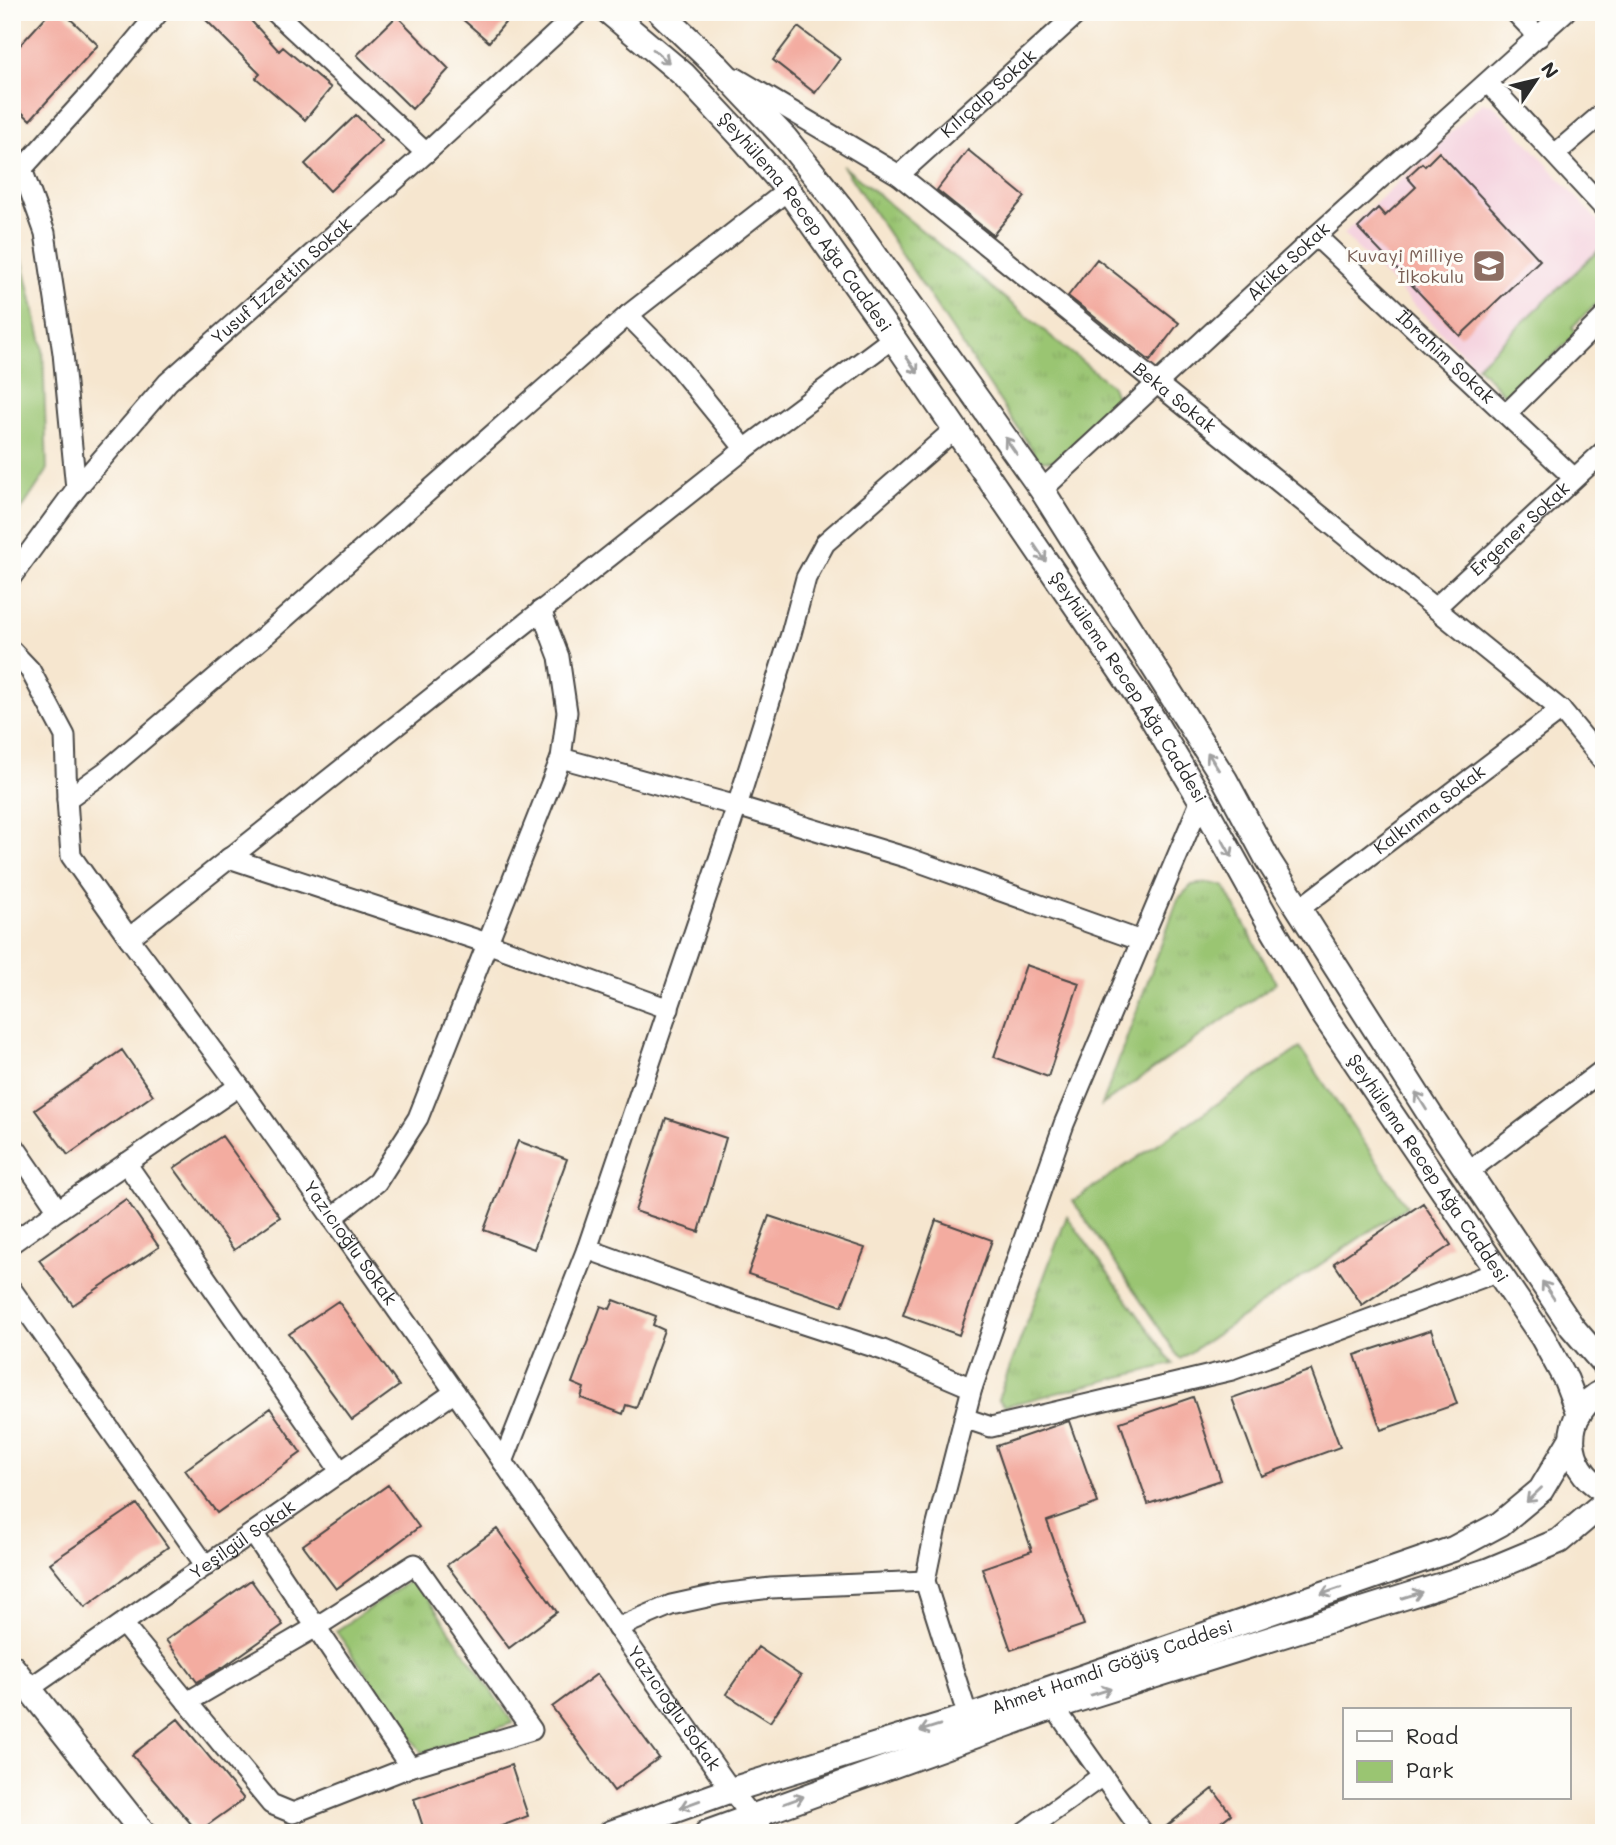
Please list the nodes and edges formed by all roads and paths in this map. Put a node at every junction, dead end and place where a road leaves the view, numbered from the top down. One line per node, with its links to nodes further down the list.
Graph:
1 (159, 12): 15 (street)
2 (275, 12): 13 (street)
3 (579, 12): 13 (street, Yusuf İzzettin Sokak)
4 (609, 12): 17 (street, Şeyhülema Recep Ağa Caddesi, one-way to 17)
5 (660, 12): 10 (street, Şeyhülema Recep Ağa Caddesi)
6 (1079, 12): 16 (street, Kılıçalp Sokak)
7 (1515, 12): 9 (street)
8 (1565, 12): 9 (street, Akika Sokak)
9 (1539, 37): 11 (street, Akika Sokak)
10 (719, 68): 16 (street, Beka Sokak); 30 (street, Şeyhülema Recep Ağa Caddesi, one-way to 10)
11 (1489, 83): 14 (street); 19 (street, Akika Sokak)
12 (1604, 112): 14 (street)
13 (426, 153): 29 (street, Yusuf İzzettin Sokak)
14 (1555, 153): 18 (street)
15 (17, 164): 29 (street)
16 (899, 175): 23 (street, Beka Sokak)
17 (788, 190): 20 (street); 22 (street, Şeyhülema Recep Ağa Caddesi)
18 (1604, 208)
19 (1316, 236): 23 (street, Akika Sokak); 24 (street, İbrahim Sokak)
20 (628, 315): 26 (street); 38 (street)
21 (1604, 317): 24 (street)
22 (893, 338): 25 (street, Şeyhülema Recep Ağa Caddesi, one-way to 25); 26 (street)
23 (1158, 384): 30 (street, Akika Sokak); 32 (street, Beka Sokak)
24 (1506, 414): 28 (street, İbrahim Sokak)
25 (956, 428): 39 (street, Şeyhülema Recep Ağa Caddesi, one-way to 39); 40 (street)
26 (745, 449): 33 (street)
27 (1604, 451): 28 (street, Ergener Sokak)
28 (1574, 478): 32 (street, Ergener Sokak)
29 (76, 489): 31 (street, Yusuf İzzettin Sokak)
30 (1042, 490): 42 (street, Şeyhülema Recep Ağa Caddesi, one-way to 30)
31 (12, 576)
32 (1435, 608): 35 (street, Beka Sokak)
33 (541, 610): 36 (street); 41 (street)
34 (12, 651): 38 (street, Yazıcıoğlu Sokak)
35 (1561, 710): 37 (street, Beka Sokak); 42 (street, Kalkınma Sokak)
36 (561, 758): 40 (street); 45 (street)
37 (1604, 762)
38 (66, 799): 43 (street, Yazıcıoğlu Sokak)
39 (1201, 800): 44 (street); 56 (street, Şeyhülema Recep Ağa Caddesi, one-way to 56)
40 (737, 806): 44 (street); 46 (street)
41 (229, 858): 43 (street); 45 (street)
42 (1299, 909): 51 (street, Şeyhülema Recep Ağa Caddesi, one-way to 42)
43 (129, 938): 48 (street, Yazıcıoğlu Sokak)
44 (1141, 941): 61 (street)
45 (487, 943): 46 (street); 53 (street)
46 (669, 1009): 55 (street)
47 (1604, 1069): 51 (street)
48 (239, 1086): 50 (street); 53 (street, Yazıcıoğlu Sokak)
49 (12, 1143): 52 (street)
50 (126, 1163): 52 (street); 68 (street)
51 (1468, 1172): 58 (street, Şeyhülema Recep Ağa Caddesi, one-way to 51)
52 (58, 1210): 54 (street)
53 (332, 1218): 63 (street, Yazıcıoğlu Sokak)
54 (12, 1243)
55 (587, 1249): 61 (street); 67 (street)
56 (1497, 1272): 64 (street, Şeyhülema Recep Ağa Caddesi); 65 (street)
57 (12, 1290): 72 (street)
58 (1572, 1327): 59 (street); 60 (street, Şeyhülema Recep Ağa Caddesi)
59 (1604, 1344)
60 (1604, 1364)
61 (972, 1388): 65 (street)
62 (1604, 1391): 64 (street)
63 (455, 1392): 67 (street, Yazıcıoğlu Sokak); 68 (street, Yeşilgül Sokak)
64 (1579, 1413): 66 (street, Ahmet Hamdi Göğüş Caddesi)
65 (964, 1418): 73 (street)
66 (1572, 1438): 69 (street); 81 (street, Ahmet Hamdi Göğüş Caddesi, one-way to 81)
67 (503, 1462): 76 (street, Yazıcıoğlu Sokak)
68 (341, 1472): 71 (street, Yeşilgül Sokak)
69 (1604, 1490)
70 (1604, 1503): 80 (street, Ahmet Hamdi Göğüş Caddesi, one-way to 70)
71 (253, 1533): 72 (street, Yeşilgül Sokak); 75 (street)
72 (206, 1566): 74 (street, Yeşilgül Sokak)
73 (925, 1581): 76 (street); 81 (street)
74 (123, 1624): 78 (street, Yeşilgül Sokak); 79 (street)
75 (316, 1627): 79 (street); 82 (street); 82 (street)
76 (617, 1628): 84 (street, Yazıcıoğlu Sokak)
77 (12, 1667): 78 (street)
78 (30, 1688): 86 (street)
79 (187, 1702): 82 (street)
80 (1054, 1707): 83 (street); 85 (street, Ahmet Hamdi Göğüş Caddesi, one-way to 80)
81 (968, 1717): 84 (street, Ahmet Hamdi Göğüş Caddesi, one-way to 84)
82 (411, 1767)
83 (1102, 1776): 89 (street); 90 (street)
84 (731, 1790): 85 (street, Yazıcıoğlu Sokak); 87 (street, Ahmet Hamdi Göğüş Caddesi, one-way to 87)
85 (759, 1824): 88 (street, Ahmet Hamdi Göğüş Caddesi)
86 (143, 1833)
87 (611, 1833)
88 (707, 1833)
89 (1023, 1833)
90 (1143, 1833)

